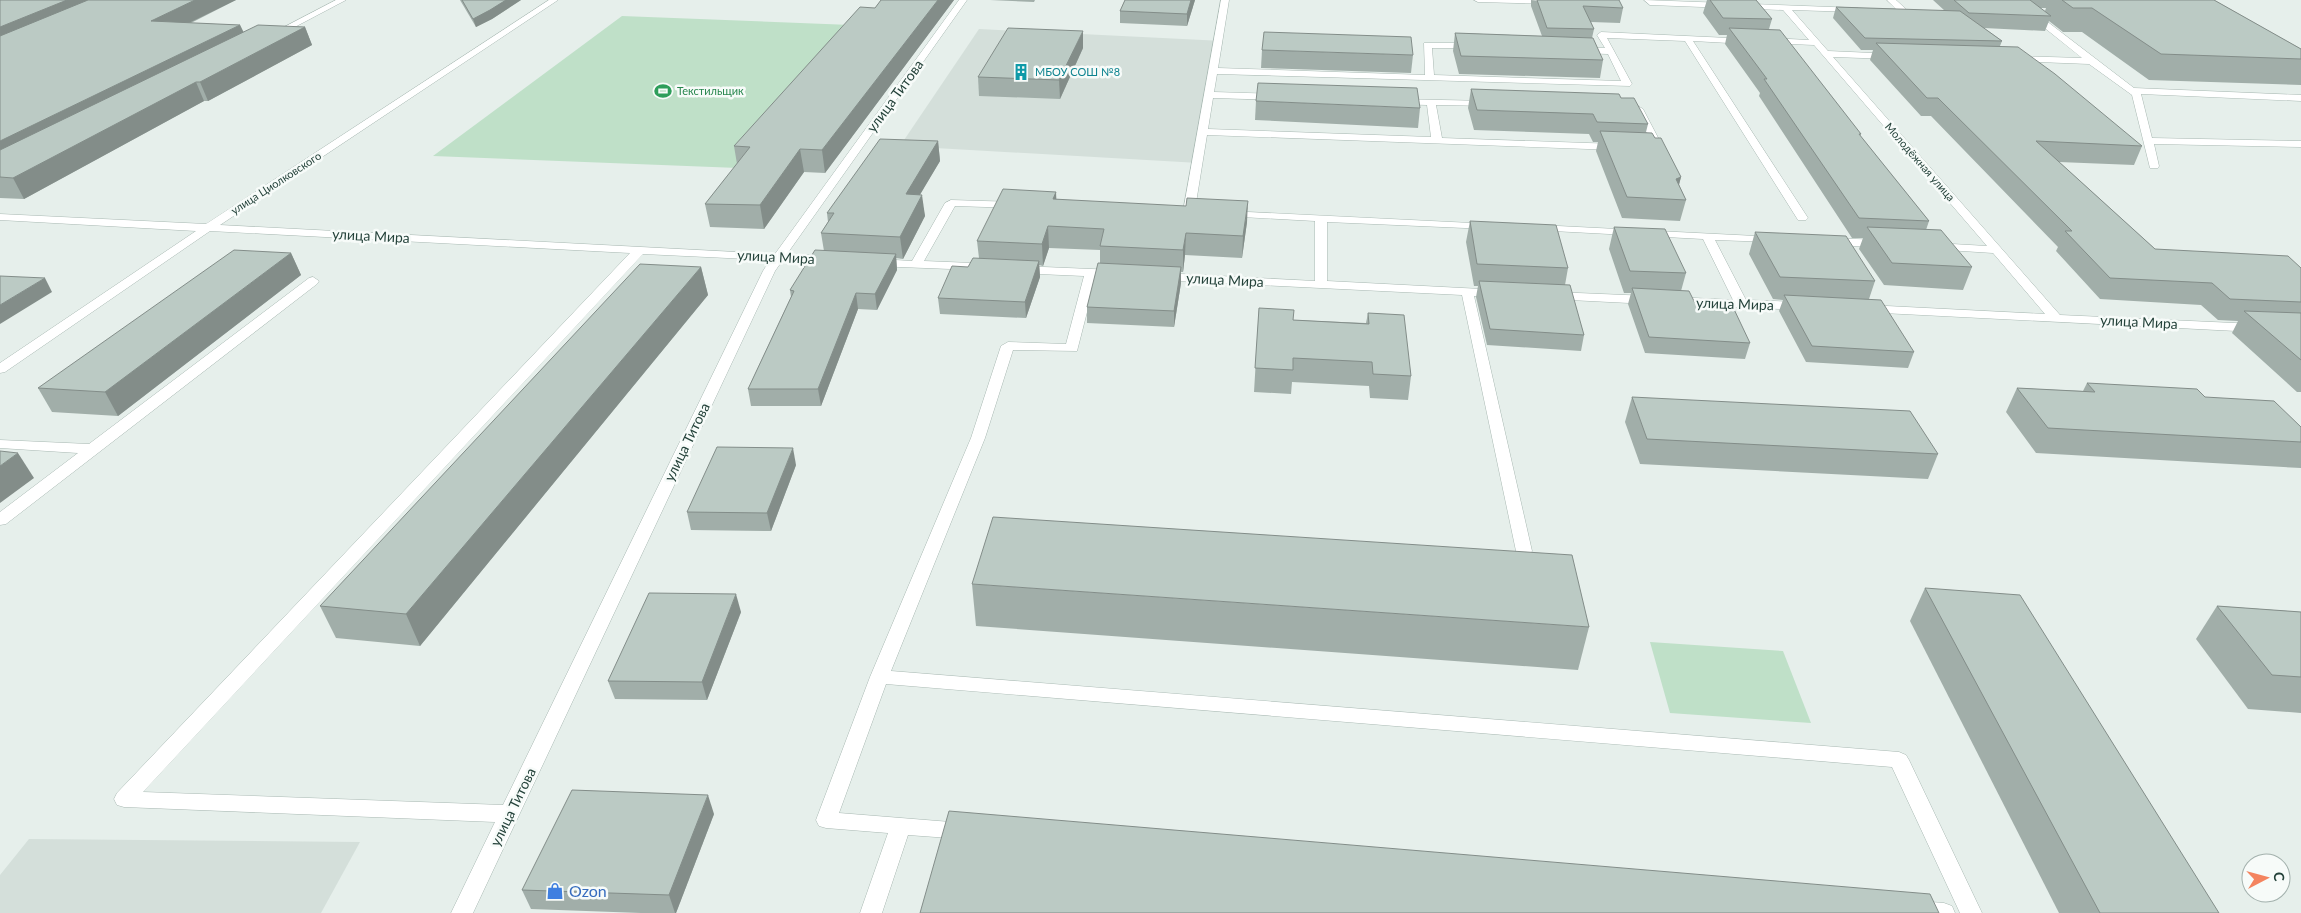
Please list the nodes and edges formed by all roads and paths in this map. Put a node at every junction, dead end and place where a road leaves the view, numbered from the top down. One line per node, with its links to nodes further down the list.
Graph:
1 (342, 0): 17 (street)
2 (554, 0): 48 (street, улица Циолковского)
3 (963, 0): 57 (street, улица Титова)
4 (1221, 0): 5 (street)
5 (1225, 0): 26 (street)
6 (1478, 0): 10 (street)
7 (1648, 0): 11 (street)
8 (1891, 0): 13 (street)
9 (2014, 0): 14 (street)
10 (1561, 2)
11 (1785, 8): 12 (street); 18 (street, Молодёжная улица)
12 (1864, 10)
13 (1874, 10)
14 (2028, 12): 15 (street); 25 (street)
15 (2048, 12)
16 (1687, 38): 18 (street); 21 (street); 46 (street)
17 (264, 40)
18 (1816, 43): 22 (street, Молодёжная улица)
19 (1485, 47): 27 (street)
20 (1572, 50): 21 (street)
21 (1611, 51): 27 (street)
22 (1826, 54): 23 (street); 56 (street, Молодёжная улица)
23 (1904, 56)
24 (2002, 59): 25 (street)
25 (2091, 61): 28 (street)
26 (1214, 71): 27 (street); 29 (street)
27 (1430, 78)
28 (2131, 91): 31 (street); 38 (street)
29 (1209, 95): 30 (street); 36 (street)
30 (1286, 98)
31 (2301, 98)
32 (1392, 101): 33 (street)
33 (1431, 102): 34 (street); 37 (street)
34 (1500, 104)
35 (1628, 108): 41 (street)
36 (1203, 132): 37 (street); 45 (street)
37 (1437, 141): 40 (street)
38 (2148, 141): 39 (street); 42 (street)
39 (2301, 144)
40 (1630, 148)
41 (1649, 149)
42 (2154, 166)
43 (1031, 206): 60 (street)
44 (0, 217): 48 (street, улица Мира)
45 (1322, 218): 47 (street); 67 (street)
46 (1802, 218)
47 (1500, 226)
48 (209, 227): 55 (street, улица Мира); 76 (street, улица Циолковского)
49 (1529, 228): 50 (street)
50 (1707, 236): 51 (street); 71 (street)
51 (1787, 240)
52 (1817, 241): 53 (street)
53 (1897, 245)
54 (1926, 246): 56 (street)
55 (640, 250): 57 (street, улица Мира); 82 (street)
56 (1996, 250): 74 (street, Молодёжная улица)
57 (779, 257): 58 (street, улица Мира); 82 (street, улица Титова)
58 (848, 261)
59 (867, 262): 60 (street)
60 (916, 265): 61 (street)
61 (984, 268)
62 (1004, 269): 63 (street)
63 (1091, 273): 64 (street); 81 (street)
64 (1131, 275)
65 (1151, 276): 67 (street, улица Мира)
66 (313, 281): 78 (street)
67 (1321, 284): 68 (street, улица Мира)
68 (1468, 291): 69 (street, улица Мира); 80 (street)
69 (1506, 293)
70 (1544, 295): 71 (street, улица Мира)
71 (1742, 304): 72 (street, улица Мира)
72 (1810, 307)
73 (1850, 308): 74 (street, улица Мира)
74 (2055, 317): 75 (street, улица Мира)
75 (2272, 329)
76 (0, 369)
77 (0, 444): 78 (street)
78 (91, 450): 79 (street)
79 (0, 520)
80 (1524, 551)
81 (879, 677): 83 (street); 89 (street)
82 (510, 814): 86 (street, улица Титова)
83 (901, 826): 84 (street); 87 (street)
84 (981, 832)
85 (1894, 909): 88 (street)
86 (462, 913)
87 (871, 913)
88 (1944, 913)
89 (1971, 913)

